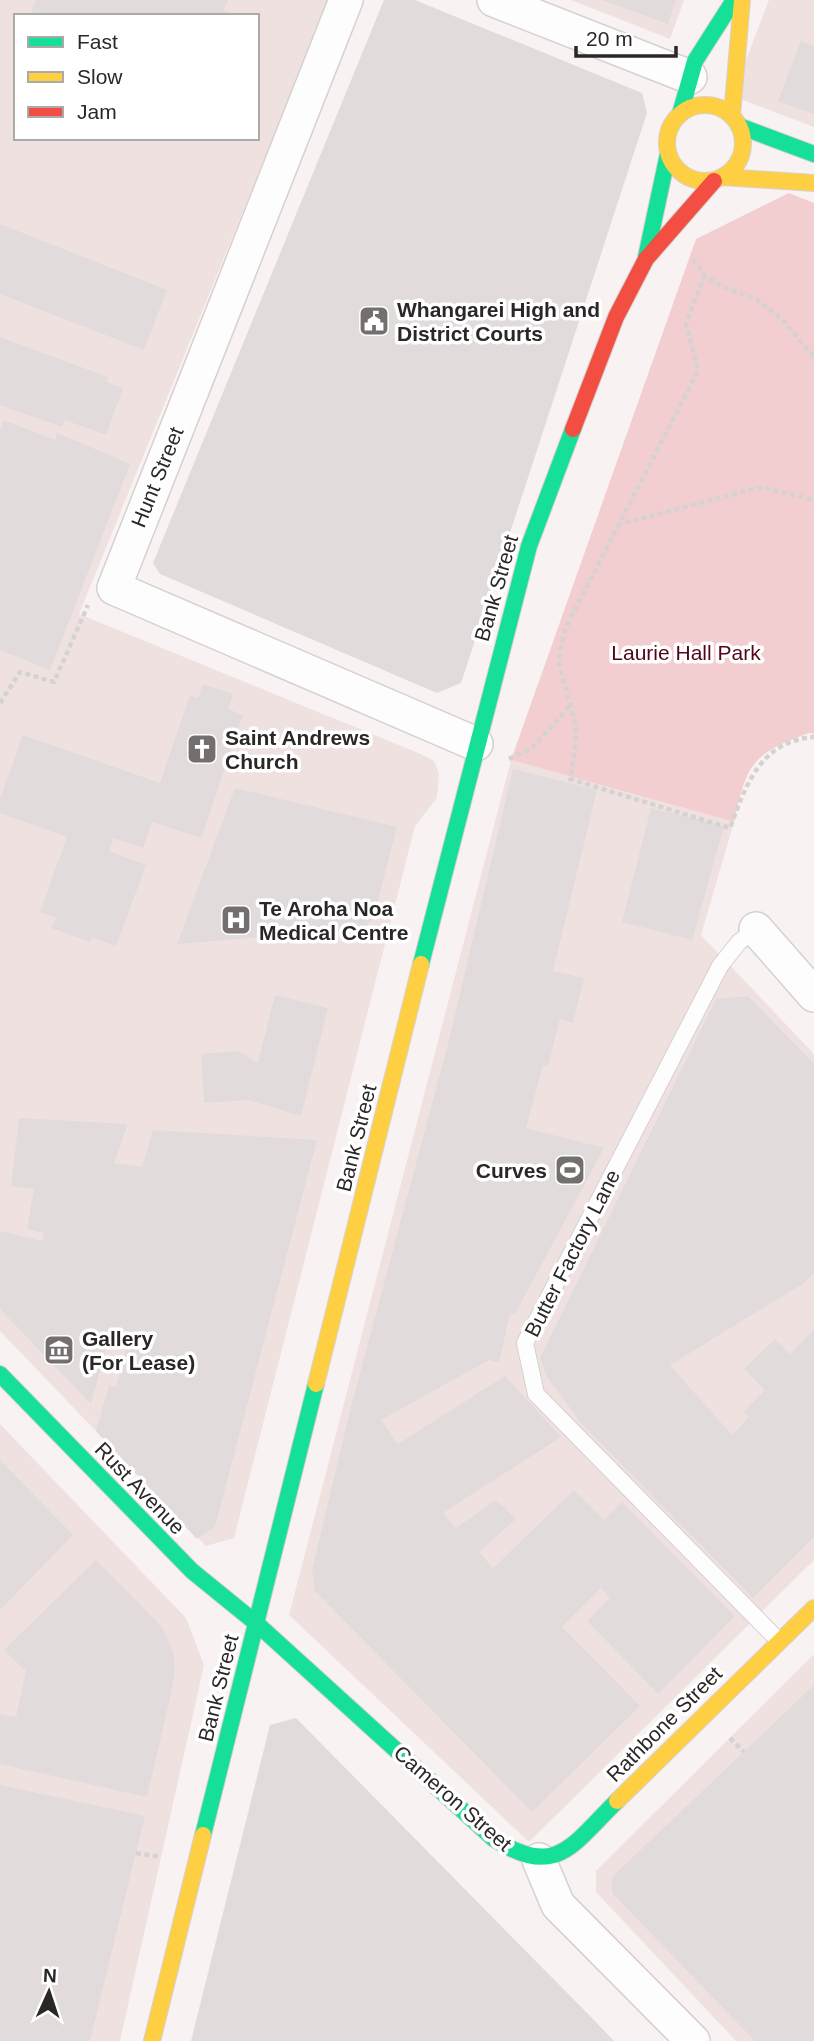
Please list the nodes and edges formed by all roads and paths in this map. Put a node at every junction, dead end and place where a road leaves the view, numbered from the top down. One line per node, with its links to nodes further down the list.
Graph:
1 (346, 0): 18 (street, Hunt Street)
2 (494, 0): 5 (street)
3 (734, 0): 5 (main road)
4 (741, 0): 7 (main road)
5 (690, 77): 6 (main road)
6 (680, 114): 7 (main road); 8 (main road)
7 (735, 120): 9 (main road); 10 (main road)
8 (668, 154): 10 (main road); 12 (main road, Bank Street)
9 (814, 154)
10 (719, 179): 11 (main road); 12 (main road, Bank Street)
11 (814, 183)
12 (646, 259): 22 (main road, Bank Street)
13 (697, 263): 14 (path)
14 (705, 275): 15 (path); 17 (path)
15 (814, 356)
16 (814, 500): 17 (path)
17 (616, 526): 20 (path)
18 (114, 588): 19 (path); 22 (street)
19 (0, 703)
20 (569, 707): 21 (path); 22 (path)
21 (814, 737)
22 (476, 744): 27 (main road, Bank Street)
23 (756, 929): 24 (street); 28 (lane, Butter Factory Lane)
24 (814, 995)
25 (0, 1374): 27 (main road, Rust Avenue)
26 (814, 1608): 28 (main road, Rathbone Street)
27 (256, 1623): 29 (main road, Cameron Street); 30 (main road, Bank Street)
28 (779, 1642): 29 (main road, Rathbone Street)
29 (538, 1860): 31 (street, Cameron Street)
30 (152, 2041)
31 (693, 2041)

